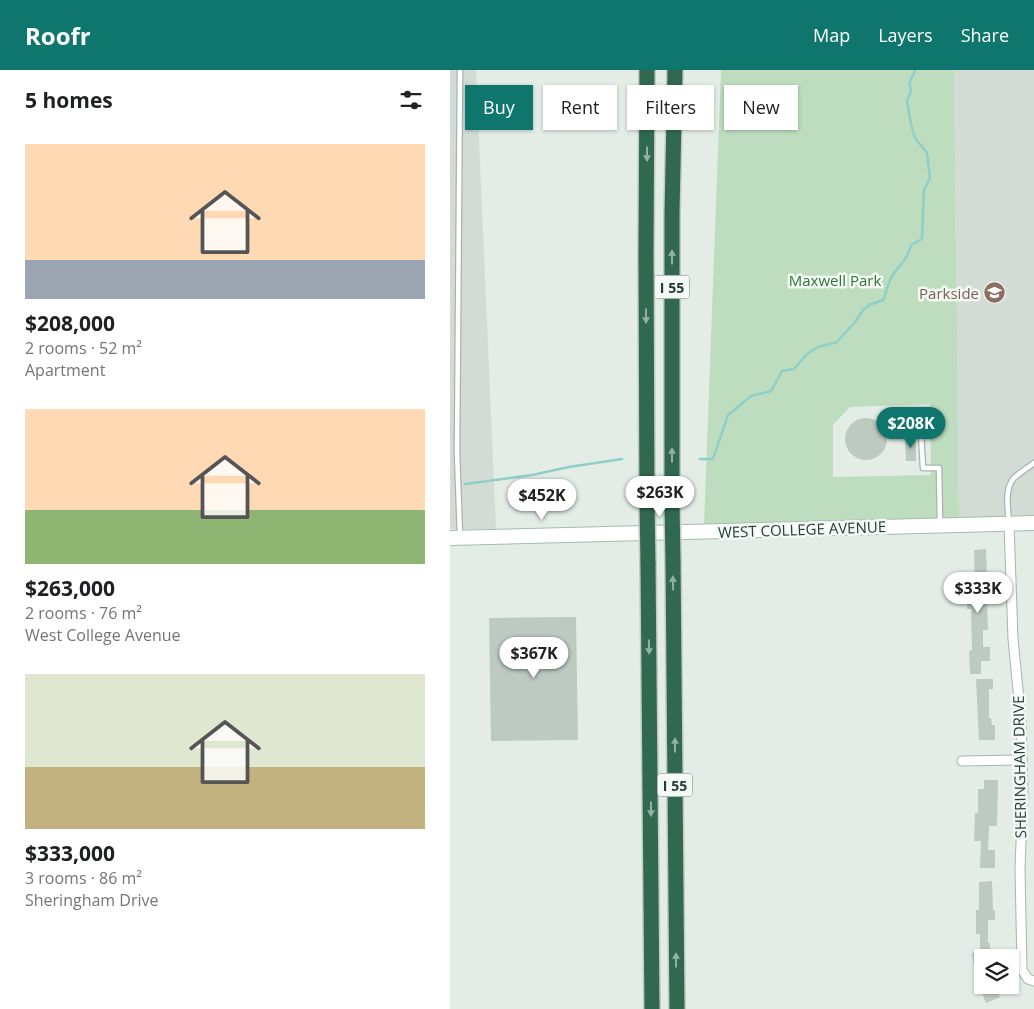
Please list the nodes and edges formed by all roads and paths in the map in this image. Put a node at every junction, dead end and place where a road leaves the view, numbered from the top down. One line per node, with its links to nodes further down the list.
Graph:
1 (460, 70): 9 (lane)
2 (647, 70): 13 (highway, I 55, one-way to 13, bridge)
3 (675, 70): 14 (highway, I 55, one-way to 3, bridge)
4 (922, 433): 8 (lane)
5 (1034, 463): 7 (lane)
6 (1034, 523): 7 (main road, WEST COLLEGE AVENUE)
7 (1009, 524): 8 (main road, WEST COLLEGE AVENUE); 10 (street, SHERINGHAM DRIVE)
8 (940, 525): 9 (main road, WEST COLLEGE AVENUE)
9 (455, 537)
10 (1022, 760): 11 (street); 12 (street, SHERINGHAM DRIVE)
11 (962, 761)
12 (1031, 980)
13 (652, 1009)
14 (677, 1009)

